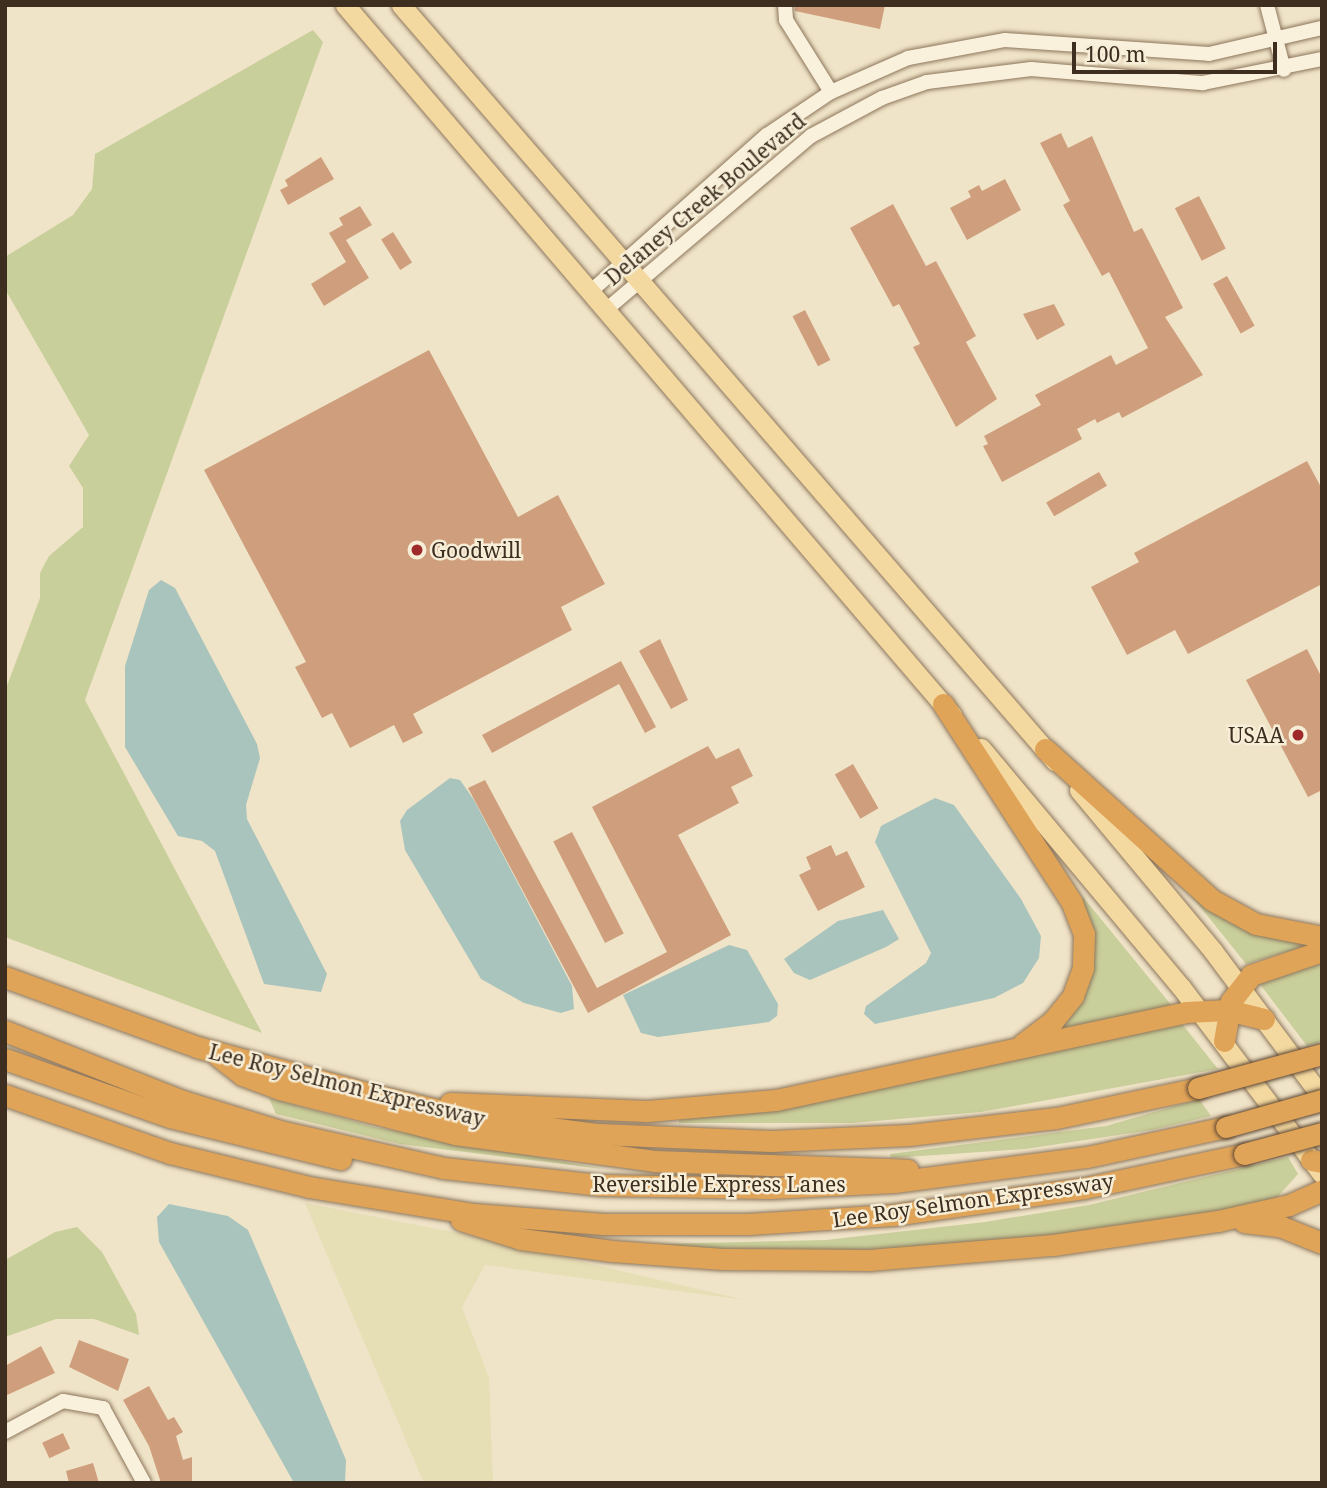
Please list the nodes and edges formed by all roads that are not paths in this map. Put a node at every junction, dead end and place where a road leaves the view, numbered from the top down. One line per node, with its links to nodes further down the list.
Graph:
1 (345, 5): 12 (main road)
2 (401, 5): 10 (main road)
3 (785, 5): 9 (street)
4 (1267, 5): 6 (street)
5 (1322, 28): 6 (street, Delaney Creek Boulevard)
6 (1279, 42): 8 (street); 9 (street, Delaney Creek Boulevard)
7 (1322, 59): 8 (street, Delaney Creek Boulevard)
8 (1284, 70): 11 (street, Delaney Creek Boulevard)
9 (831, 92): 10 (street, Delaney Creek Boulevard)
10 (624, 261): 11 (main road); 12 (street, Delaney Creek Boulevard)
11 (639, 279): 13 (street, Delaney Creek Boulevard); 15 (main road)
12 (591, 291): 13 (main road)
13 (607, 309): 14 (main road)
14 (943, 704): 20 (main road); 25 (highway)
15 (1045, 749): 16 (highway); 19 (main road)
16 (1322, 937)
17 (1322, 951): 19 (highway)
18 (5, 977): 28 (highway, Lee Roy Selmon Expressway)
19 (1240, 987): 21 (highway); 22 (main road)
20 (1199, 1010): 21 (highway); 24 (main road); 25 (highway)
21 (1228, 1010): 22 (highway); 24 (highway)
22 (1264, 1019): 30 (main road)
23 (5, 1031): 33 (highway, Reversible Express Lanes)
24 (1224, 1041): 34 (main road)
25 (1016, 1049): 31 (highway)
26 (1322, 1054): 31 (highway, Lee Roy Selmon Expressway, bridge)
27 (5, 1059): 33 (highway)
28 (258, 1072): 31 (highway, Lee Roy Selmon Expressway); 35 (highway)
29 (5, 1095): 37 (highway, Lee Roy Selmon Expressway)
30 (1322, 1098): 35 (highway, Reversible Express Lanes, bridge)
31 (406, 1102)
32 (1322, 1133): 37 (highway, Lee Roy Selmon Expressway, bridge)
33 (288, 1141): 35 (highway, Reversible Express Lanes)
34 (1318, 1165)
35 (948, 1176)
36 (1322, 1190): 38 (highway)
37 (433, 1209): 38 (highway)
38 (1218, 1221): 39 (highway)
39 (1322, 1243)
40 (5, 1432): 41 (street)
41 (144, 1483)

